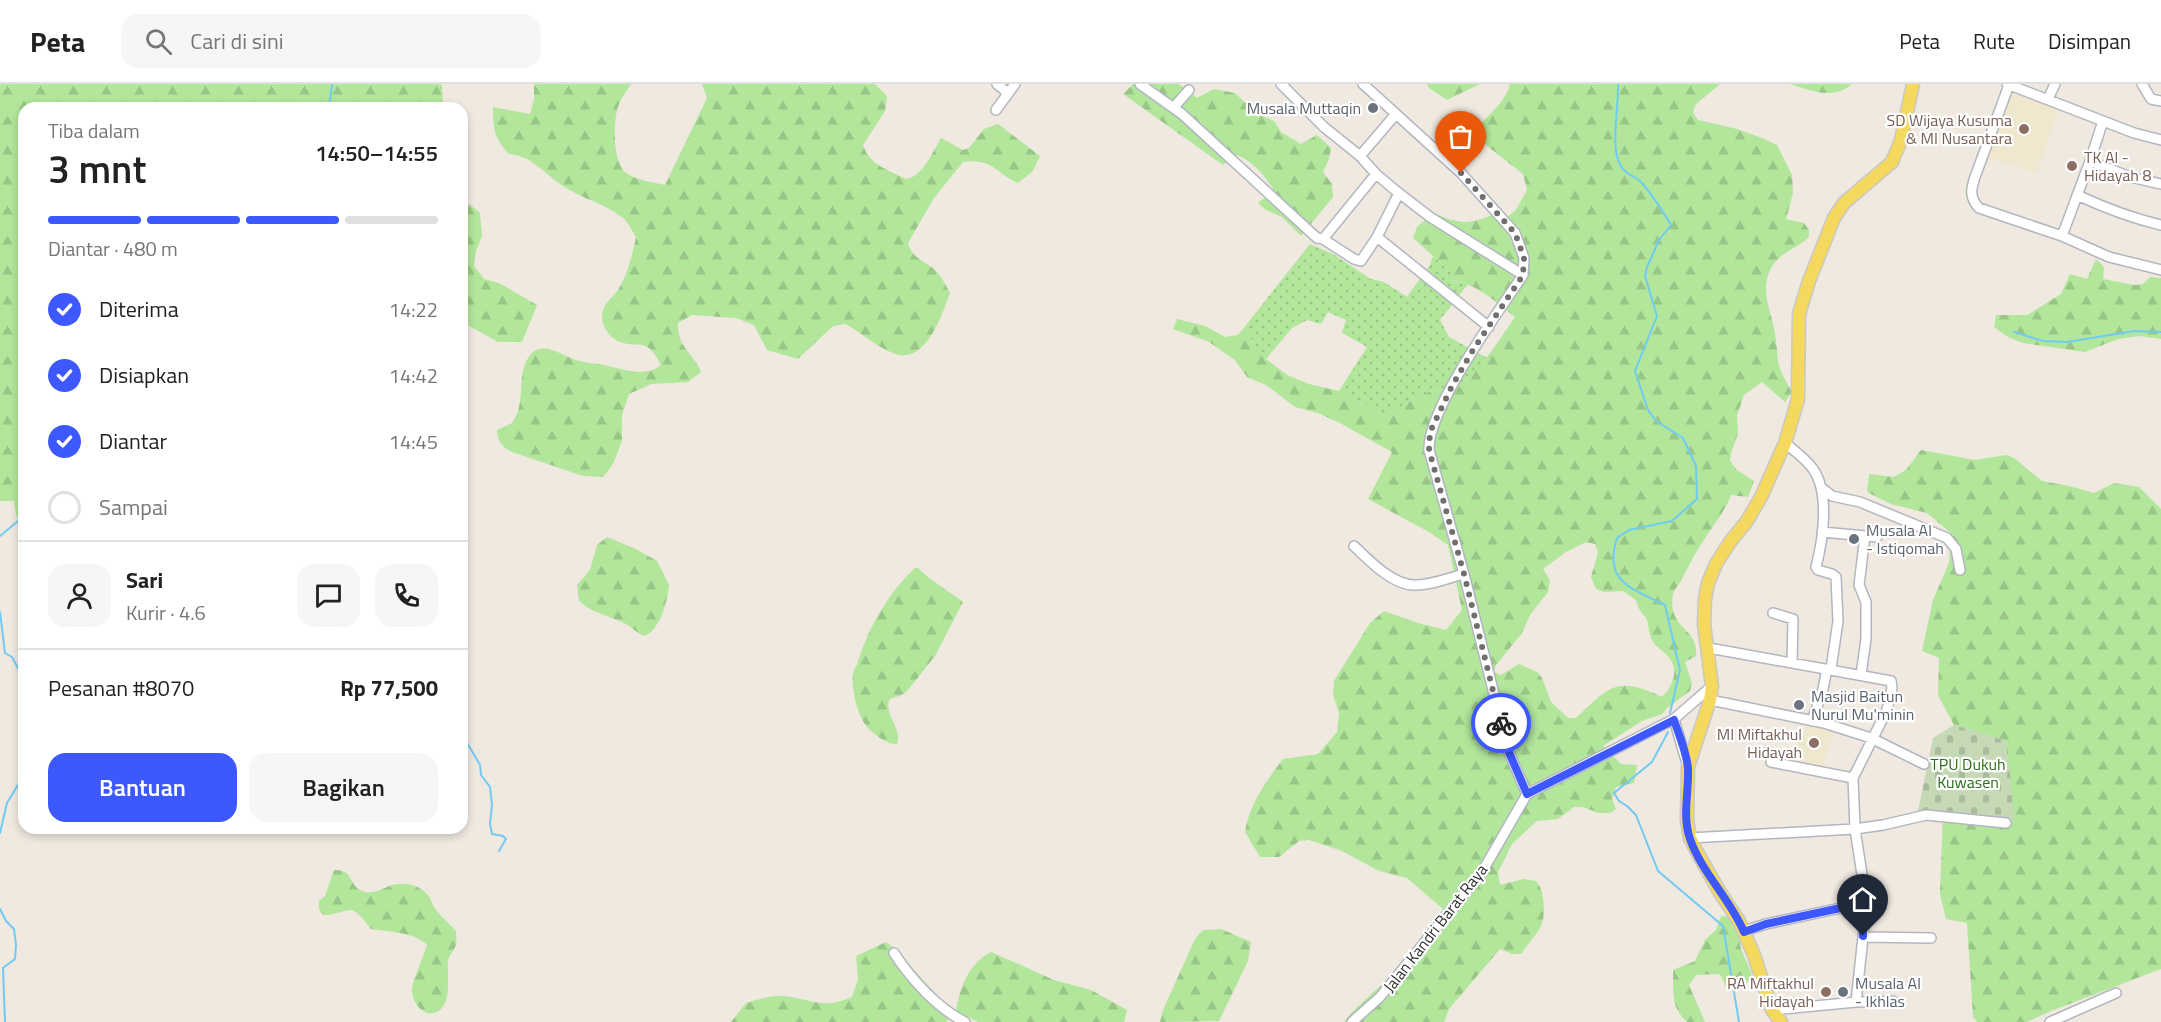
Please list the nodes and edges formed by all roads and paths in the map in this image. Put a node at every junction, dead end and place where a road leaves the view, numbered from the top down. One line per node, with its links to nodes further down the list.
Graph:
1 (997, 84): 11 (street)
2 (1016, 84): 11 (street)
3 (1140, 84): 14 (street)
4 (1281, 84): 19 (street)
5 (1363, 84): 16 (street)
6 (1913, 84): 32 (main road)
7 (2055, 84): 12 (street)
8 (2142, 84): 13 (street)
9 (2008, 85): 12 (street); 26 (street)
10 (1189, 90): 14 (street)
11 (1008, 93): 15 (street)
12 (2048, 99): 17 (street)
13 (2161, 101)
14 (1174, 108): 28 (street)
15 (996, 110)
16 (1396, 114): 19 (street); 30 (street)
17 (2103, 121): 18 (street); 20 (street)
18 (2161, 140)
19 (1360, 156): 21 (street)
20 (2090, 161): 22 (street); 24 (street)
21 (1376, 174): 23 (street); 28 (street)
22 (2161, 184)
23 (1399, 193): 27 (street); 30 (street)
24 (2077, 195): 25 (street); 26 (street)
25 (2161, 225)
26 (2062, 236): 29 (street)
27 (1377, 237): 28 (street); 31 (street)
28 (1323, 239)
29 (2161, 270)
30 (1523, 275): 31 (street)
31 (1489, 327): 39 (street)
32 (1785, 443): 33 (street); 41 (main road)
33 (1823, 489): 34 (street); 38 (street)
34 (1822, 532): 35 (street); 43 (street)
35 (1865, 536): 36 (street); 44 (street)
36 (1877, 537)
37 (1354, 546): 39 (street)
38 (1960, 570)
39 (1464, 574): 54 (street)
40 (1773, 612): 42 (street)
41 (1709, 648): 42 (street); 45 (main road)
42 (1792, 662): 43 (street)
43 (1829, 669): 44 (street); 48 (street)
44 (1861, 675): 49 (street)
45 (1712, 686): 46 (main road); 47 (street)
46 (1710, 700): 48 (street); 52 (main road)
47 (1674, 720): 52 (street); 54 (street)
48 (1812, 720): 49 (street)
49 (1871, 738): 51 (street); 53 (street)
50 (1771, 762): 53 (street)
51 (1924, 764)
52 (1688, 767): 57 (main road)
53 (1852, 778): 56 (street)
54 (1527, 794): 68 (street, Jalan Kandri Barat Raya)
55 (2006, 823): 56 (street)
56 (1855, 829): 57 (street); 58 (street)
57 (1690, 837): 59 (main road)
58 (1864, 903): 59 (street); 60 (street)
59 (1744, 932): 66 (main road)
60 (1863, 936): 61 (street); 65 (street)
61 (1931, 938)
62 (894, 953): 67 (street)
63 (2116, 993): 70 (street)
64 (1893, 1001): 65 (street)
65 (1856, 1002): 66 (street)
66 (1772, 1010): 69 (main road)
67 (964, 1022)
68 (1352, 1022)
69 (1781, 1022)
70 (2050, 1022)

